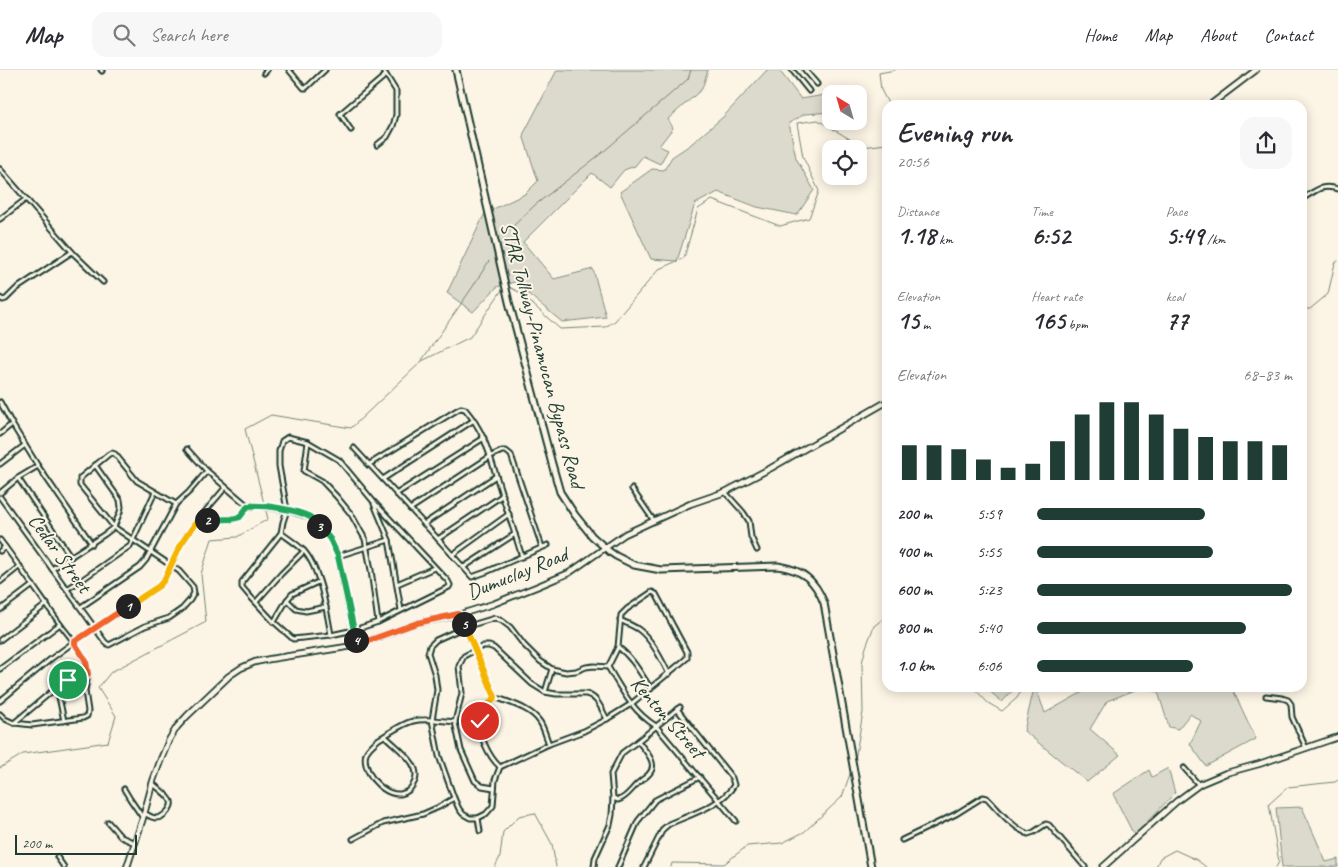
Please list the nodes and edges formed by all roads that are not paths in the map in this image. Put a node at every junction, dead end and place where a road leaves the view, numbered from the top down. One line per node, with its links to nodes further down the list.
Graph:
1 (289, 70): 2 (street)
2 (325, 70)
3 (383, 70): 8 (street)
4 (456, 70): 70 (main road, STAR Tollway-Pinamucan Bypass Road)
5 (792, 70): 10 (street)
6 (805, 70): 9 (street)
7 (1256, 70): 11 (street)
8 (386, 75): 12 (street); 13 (street)
9 (817, 84)
10 (809, 91)
11 (1217, 100)
12 (351, 130)
13 (377, 145)
14 (0, 169): 17 (street)
15 (1338, 189): 16 (street)
16 (1307, 196)
17 (26, 199): 18 (street); 19 (street)
18 (0, 219)
19 (72, 252): 20 (street); 21 (street)
20 (103, 282)
21 (0, 298)
22 (0, 404): 25 (street)
23 (882, 404): 44 (street, Dumuclay Road)
24 (474, 420): 27 (street); 35 (street); 40 (street)
25 (12, 424): 26 (street); 29 (street)
26 (0, 434)
27 (484, 438): 32 (street); 46 (street)
28 (308, 442): 49 (street); 53 (street); 68 (street)
29 (26, 445): 33 (street); 36 (street)
30 (354, 448): 35 (street)
31 (187, 449): 37 (street)
32 (491, 456): 38 (street); 52 (street); 69 (street)
33 (0, 464)
34 (95, 465): 43 (street); 58 (street); 58 (street)
35 (368, 465): 40 (street)
36 (38, 466): 39 (street); 65 (street)
37 (208, 471): 41 (street); 50 (street)
38 (496, 476): 47 (street); 57 (street)
39 (18, 478): 45 (street); 77 (street)
40 (383, 479): 46 (street)
41 (225, 488): 51 (street); 55 (street)
42 (632, 489): 56 (street)
43 (155, 492): 50 (street); 63 (street)
44 (724, 492): 56 (street, Dumuclay Road); 71 (street)
45 (0, 493)
46 (396, 494): 52 (street)
47 (503, 495): 54 (street); 61 (street)
48 (0, 497): 83 (street, Cedar Street)
49 (373, 501): 64 (street); 82 (street)
50 (176, 504): 74 (street)
51 (248, 506): 53 (street); 55 (street)
52 (410, 509): 57 (street)
53 (287, 510): 59 (street); 76 (street)
54 (509, 514): 60 (street); 75 (street)
55 (197, 521): 80 (street)
56 (654, 521): 70 (street, Dumuclay Road)
57 (424, 524): 61 (street)
58 (114, 527): 63 (street); 65 (street)
59 (281, 533): 73 (street); 90 (street)
60 (515, 534): 78 (street); 81 (street)
61 (438, 539): 75 (street)
62 (0, 540): 67 (street)
63 (133, 540): 74 (street); 88 (street)
64 (389, 540): 68 (street); 86 (street)
65 (92, 544): 77 (street)
66 (548, 545): 69 (street)
67 (5, 547): 72 (street); 79 (street)
68 (367, 548): 76 (street); 99 (street)
69 (542, 548): 78 (street)
70 (606, 548): 96 (street, Dumuclay Road); 158 (main road, STAR Tollway-Pinamucan Bypass Road)
71 (757, 550)
72 (0, 551)
73 (304, 551): 85 (street); 90 (street)
74 (151, 552): 80 (street); 92 (street)
75 (452, 555): 81 (street)
76 (338, 556): 103 (street)
77 (71, 557): 83 (street)
78 (522, 557): 81 (street)
79 (20, 566): 84 (street); 87 (street)
80 (171, 566): 102 (street); 102 (street, Cedar Street)
81 (464, 567)
82 (434, 568): 86 (street); 95 (street)
83 (52, 569): 88 (street, Cedar Street)
84 (0, 582)
85 (318, 582): 89 (street); 93 (street)
86 (397, 584): 95 (street)
87 (33, 585): 91 (street); 94 (street)
88 (67, 589): 92 (street, Cedar Street)
89 (287, 600): 93 (street); 98 (street)
90 (256, 602): 98 (street)
91 (47, 604): 100 (street); 105 (street)
92 (81, 607): 102 (street, Cedar Street)
93 (326, 607): 104 (street)
94 (0, 610)
95 (401, 610): 99 (street)
96 (458, 614): 101 (street); 107 (street, Dumuclay Road)
97 (620, 620): 108 (street); 114 (street); 114 (street)
98 (274, 622): 104 (street)
99 (378, 622): 103 (street)
100 (60, 624): 106 (street); 111 (street)
101 (465, 627): 109 (street); 112 (street); 124 (street)
102 (95, 628): 106 (street)
103 (352, 630): 104 (street); 107 (street)
104 (331, 635)
105 (0, 640)
106 (74, 642): 113 (street); 120 (street)
107 (355, 645): 137 (street, Dumuclay Road)
108 (618, 647): 110 (street); 116 (street)
109 (475, 650): 117 (street); 119 (street); 126 (street)
110 (608, 666): 112 (street, Kenton Street); 121 (street, Kenton Street)
111 (0, 669)
112 (552, 669): 117 (street)
113 (88, 674): 115 (street); 125 (street)
114 (669, 674): 116 (street)
115 (57, 687): 125 (street); 127 (street)
116 (651, 689): 121 (street)
117 (545, 692): 123 (street)
118 (1266, 696): 133 (street)
119 (495, 697): 132 (street); 134 (street)
120 (0, 701)
121 (630, 704): 123 (street); 128 (street, Kenton Street)
122 (0, 714): 127 (street)
123 (607, 719): 132 (street)
124 (432, 720): 126 (street); 129 (street); 141 (street)
125 (64, 721): 127 (street)
126 (456, 722): 140 (street)
127 (14, 723)
128 (656, 726): 131 (street); 136 (street, Kenton Street); 143 (street)
129 (385, 736): 129 (street)
130 (1338, 737): 133 (street)
131 (638, 741): 142 (street); 142 (street)
132 (548, 744): 134 (street)
133 (1306, 748): 138 (street)
134 (500, 767): 140 (street)
135 (1184, 768): 138 (street)
136 (700, 778): 143 (street, Kenton Street); 156 (street)
137 (152, 784): 144 (street, Dumuclay Road); 144 (street)
138 (1199, 785): 160 (street)
139 (124, 788): 144 (street)
140 (494, 788): 145 (street)
141 (454, 798): 145 (street); 149 (street)
142 (613, 798): 155 (street)
143 (719, 802): 146 (street, Kenton Street); 157 (street)
144 (144, 816): 151 (street, Dumuclay Road)
145 (478, 818): 148 (street)
146 (736, 821)
147 (108, 822): 151 (street)
148 (480, 831)
149 (354, 838)
150 (902, 840): 159 (street)
151 (135, 843): 154 (street, Dumuclay Road)
152 (57, 857): 153 (street)
153 (64, 867)
154 (128, 867)
155 (594, 867)
156 (618, 867)
157 (644, 867)
158 (871, 867)
159 (1084, 867)
160 (1103, 867)

